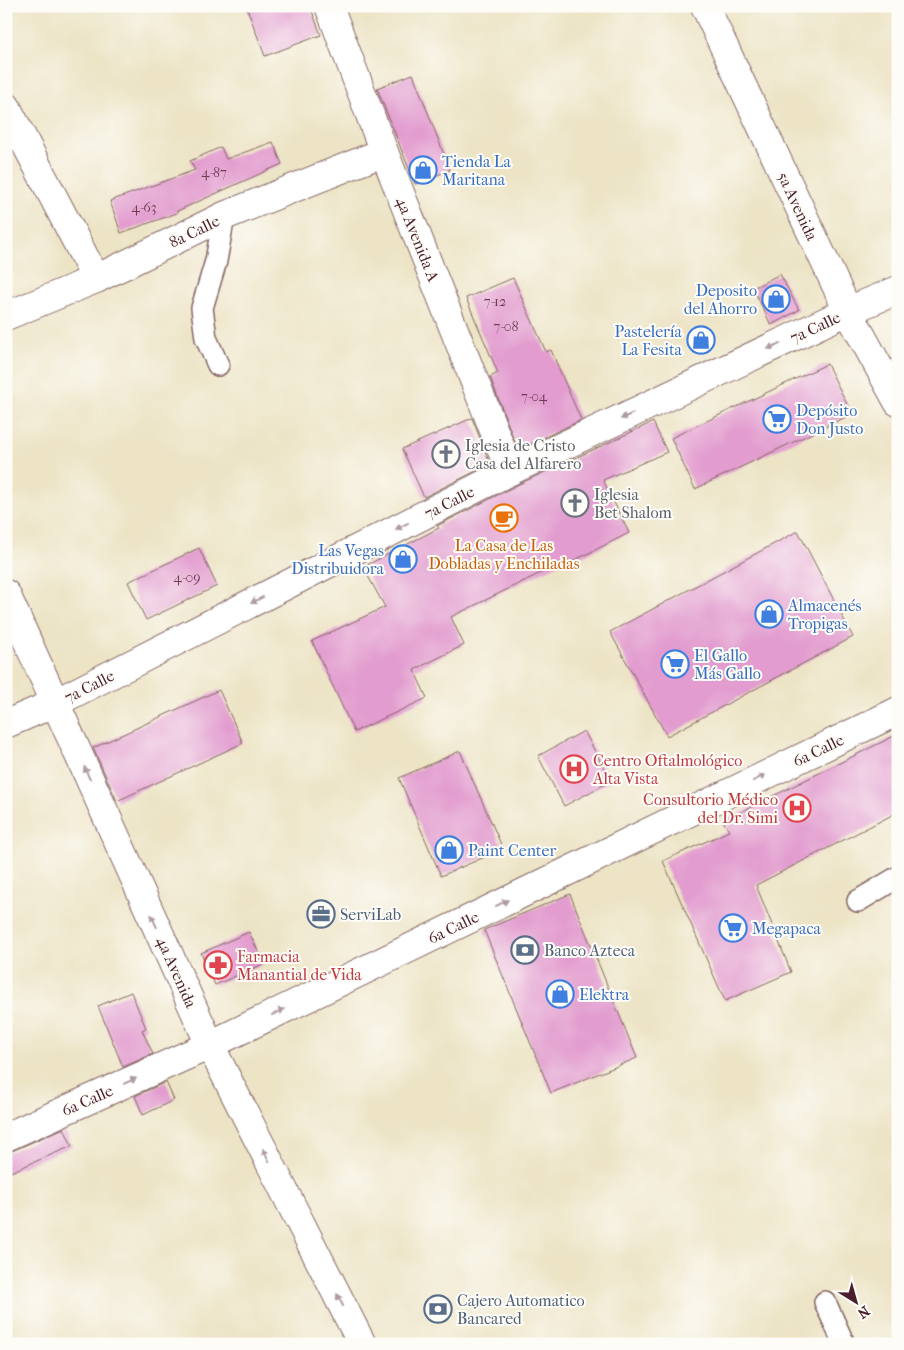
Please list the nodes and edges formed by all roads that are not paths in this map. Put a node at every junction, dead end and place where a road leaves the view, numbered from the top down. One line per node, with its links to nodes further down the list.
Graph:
1 (329, 6): 4 (street, 4a Avenida A)
2 (705, 6): 8 (street, 5a Avenida)
3 (6, 106): 6 (street)
4 (384, 152): 5 (street, 8a Calle); 12 (street, 4a Avenida A)
5 (224, 216): 6 (street, 8a Calle); 10 (lane)
6 (96, 279): 9 (street, 8a Calle)
7 (898, 290): 8 (street, 7a Calle)
8 (848, 312): 11 (street, 5a Avenida); 12 (street, 7a Calle, one-way to 12)
9 (6, 316)
10 (218, 366)
11 (898, 402)
12 (510, 471): 14 (street, 7a Calle, one-way to 14)
13 (6, 594): 14 (street, 4a Avenida)
14 (55, 703): 16 (street, 7a Calle); 19 (street, 4a Avenida, one-way to 14)
15 (898, 711): 19 (street, 6a Calle, one-way to 15)
16 (6, 724)
17 (898, 878): 18 (lane)
18 (858, 901)
19 (210, 1045): 20 (street, 6a Calle, one-way to 19); 22 (street, 4a Avenida, one-way to 19)
20 (6, 1137)
21 (825, 1302): 23 (lane)
22 (362, 1344)
23 (844, 1344)

